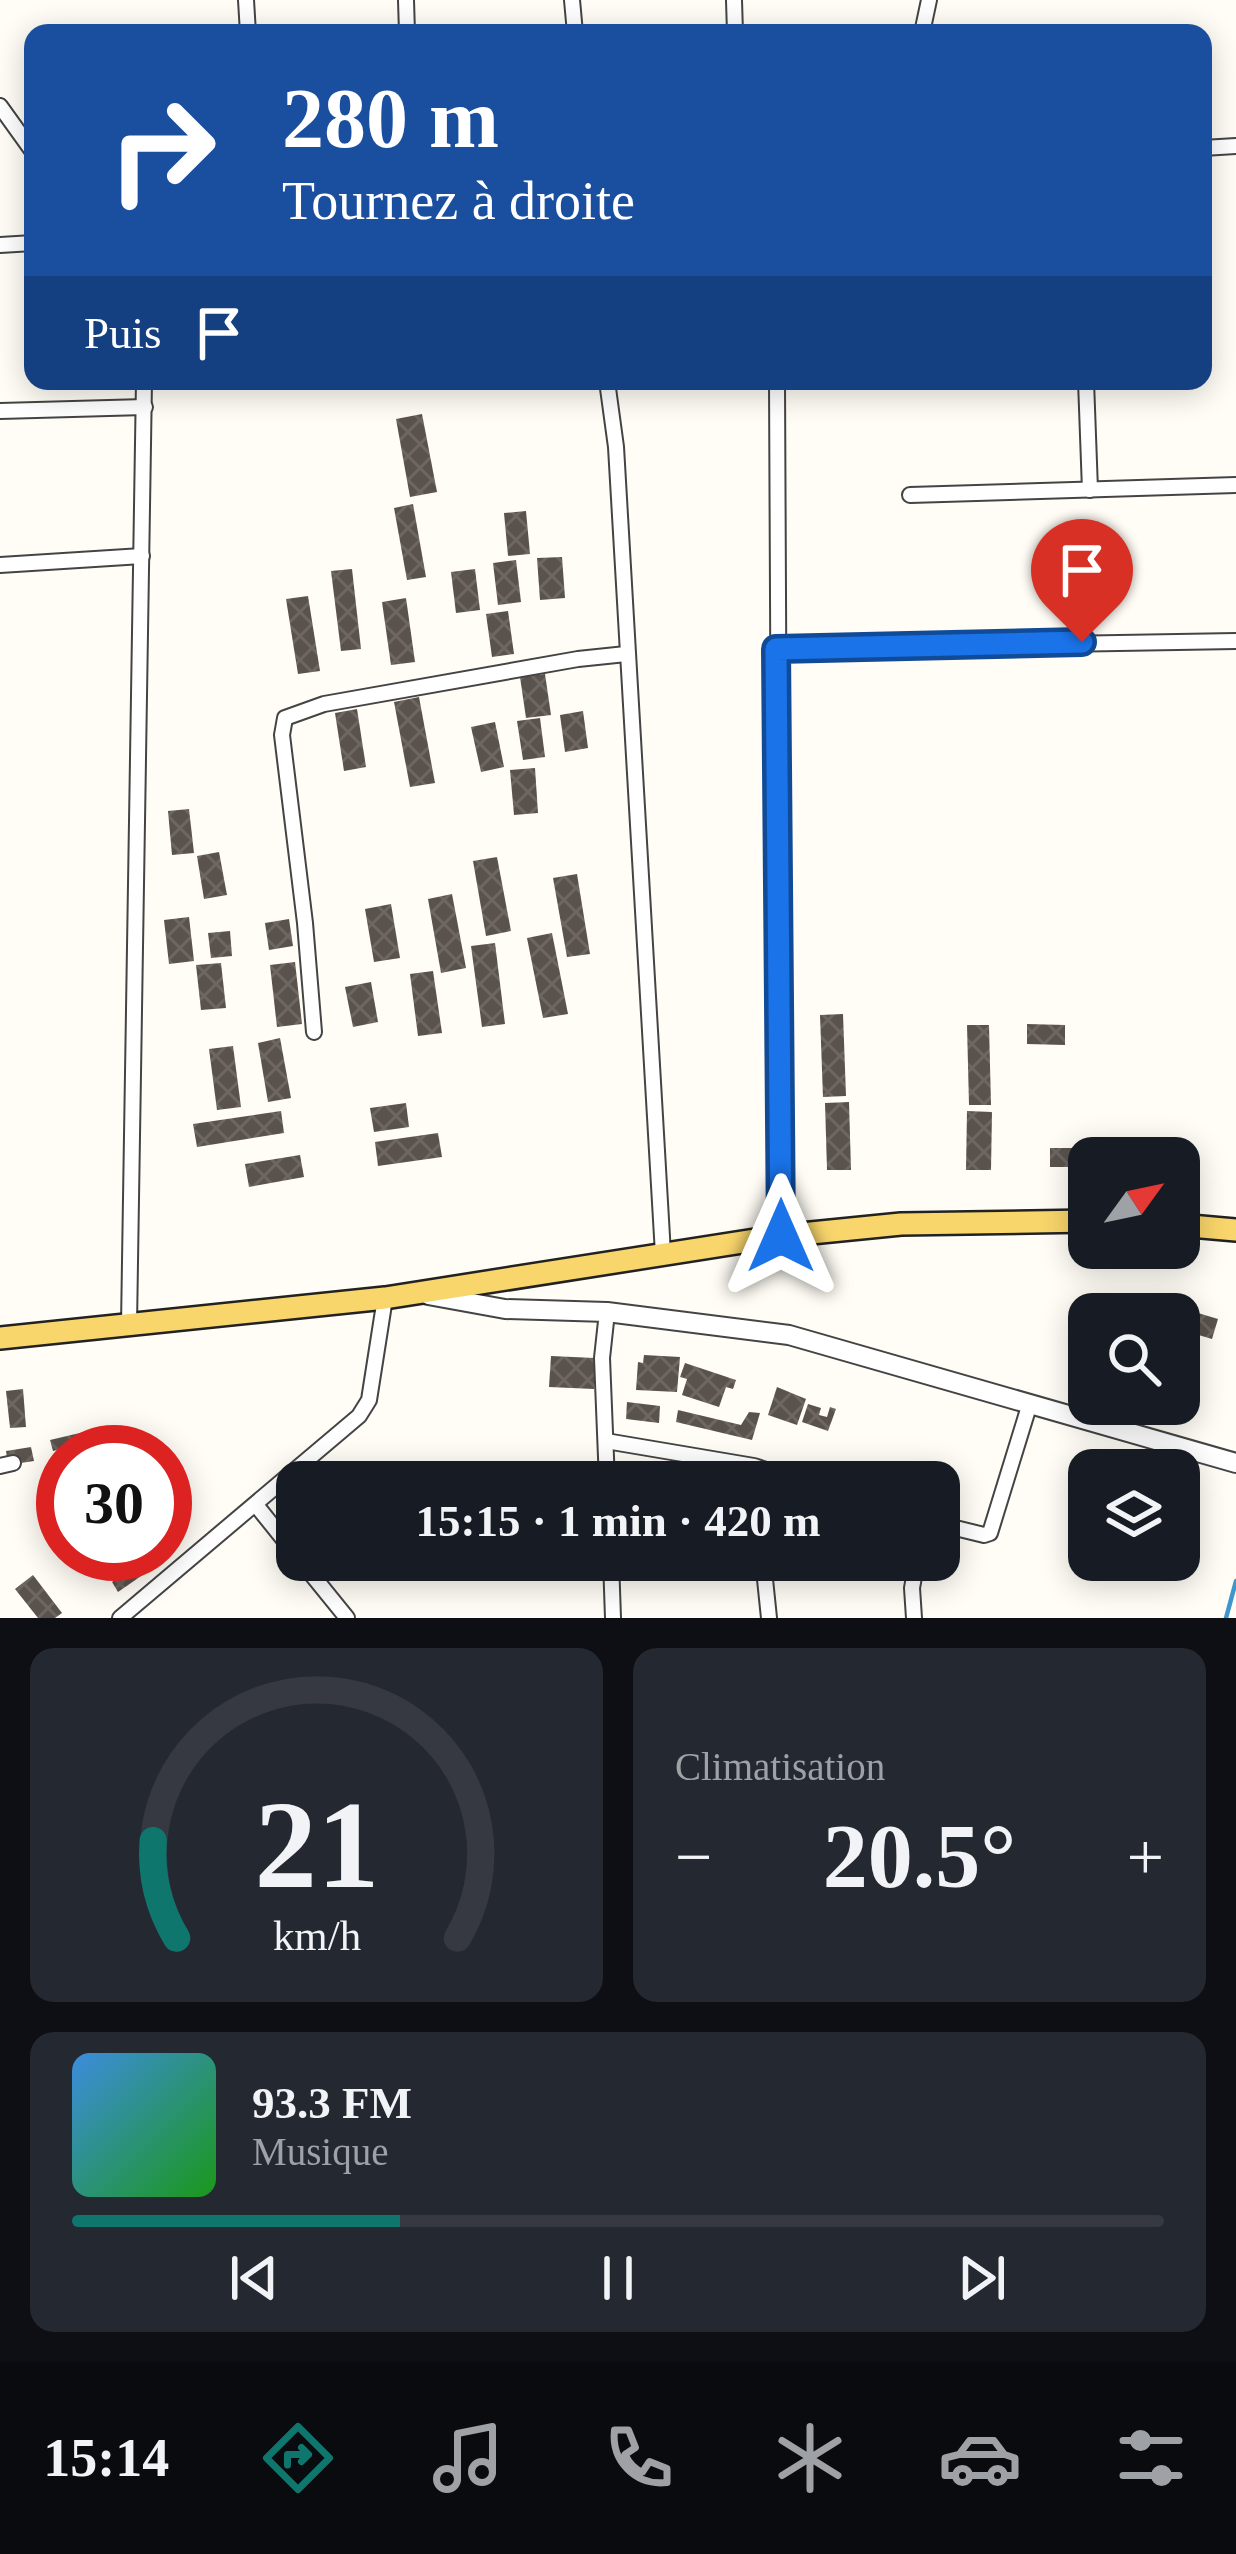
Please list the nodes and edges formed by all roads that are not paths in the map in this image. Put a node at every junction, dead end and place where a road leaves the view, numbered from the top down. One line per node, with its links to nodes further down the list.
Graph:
1 (0, 106): 2 (street)
2 (24, 139)
3 (144, 390): 7 (street)
4 (608, 390): 16 (street)
5 (777, 390): 15 (street)
6 (1087, 390): 10 (street)
7 (145, 407): 8 (street); 12 (street)
8 (0, 411)
9 (1236, 485): 10 (street)
10 (1090, 490): 11 (street)
11 (910, 495)
12 (142, 556): 13 (street); 26 (street)
13 (0, 565)
14 (1236, 641): 15 (street)
15 (776, 649): 21 (street)
16 (626, 654): 17 (street); 22 (street)
17 (314, 1032)
18 (1068, 1221): 21 (main road)
19 (1200, 1227): 20 (main road)
20 (1236, 1230)
21 (781, 1236): 22 (main road)
22 (663, 1253): 23 (main road)
23 (417, 1293): 24 (main road); 25 (street)
24 (386, 1298): 26 (main road); 33 (street)
25 (607, 1312): 28 (street); 29 (street)
26 (129, 1325): 27 (main road)
27 (0, 1337)
28 (1030, 1402): 32 (street); 34 (street)
29 (606, 1441): 30 (street); 31 (street)
30 (607, 1461)
31 (696, 1461)
32 (1236, 1463)
33 (256, 1505): 35 (street); 40 (street)
34 (960, 1529)
35 (276, 1530)
36 (317, 1581): 41 (street)
37 (611, 1581): 42 (street)
38 (765, 1581): 43 (street)
39 (913, 1581): 44 (street)
40 (120, 1618)
41 (347, 1618)
42 (614, 1618)
43 (769, 1618)
44 (914, 1618)

